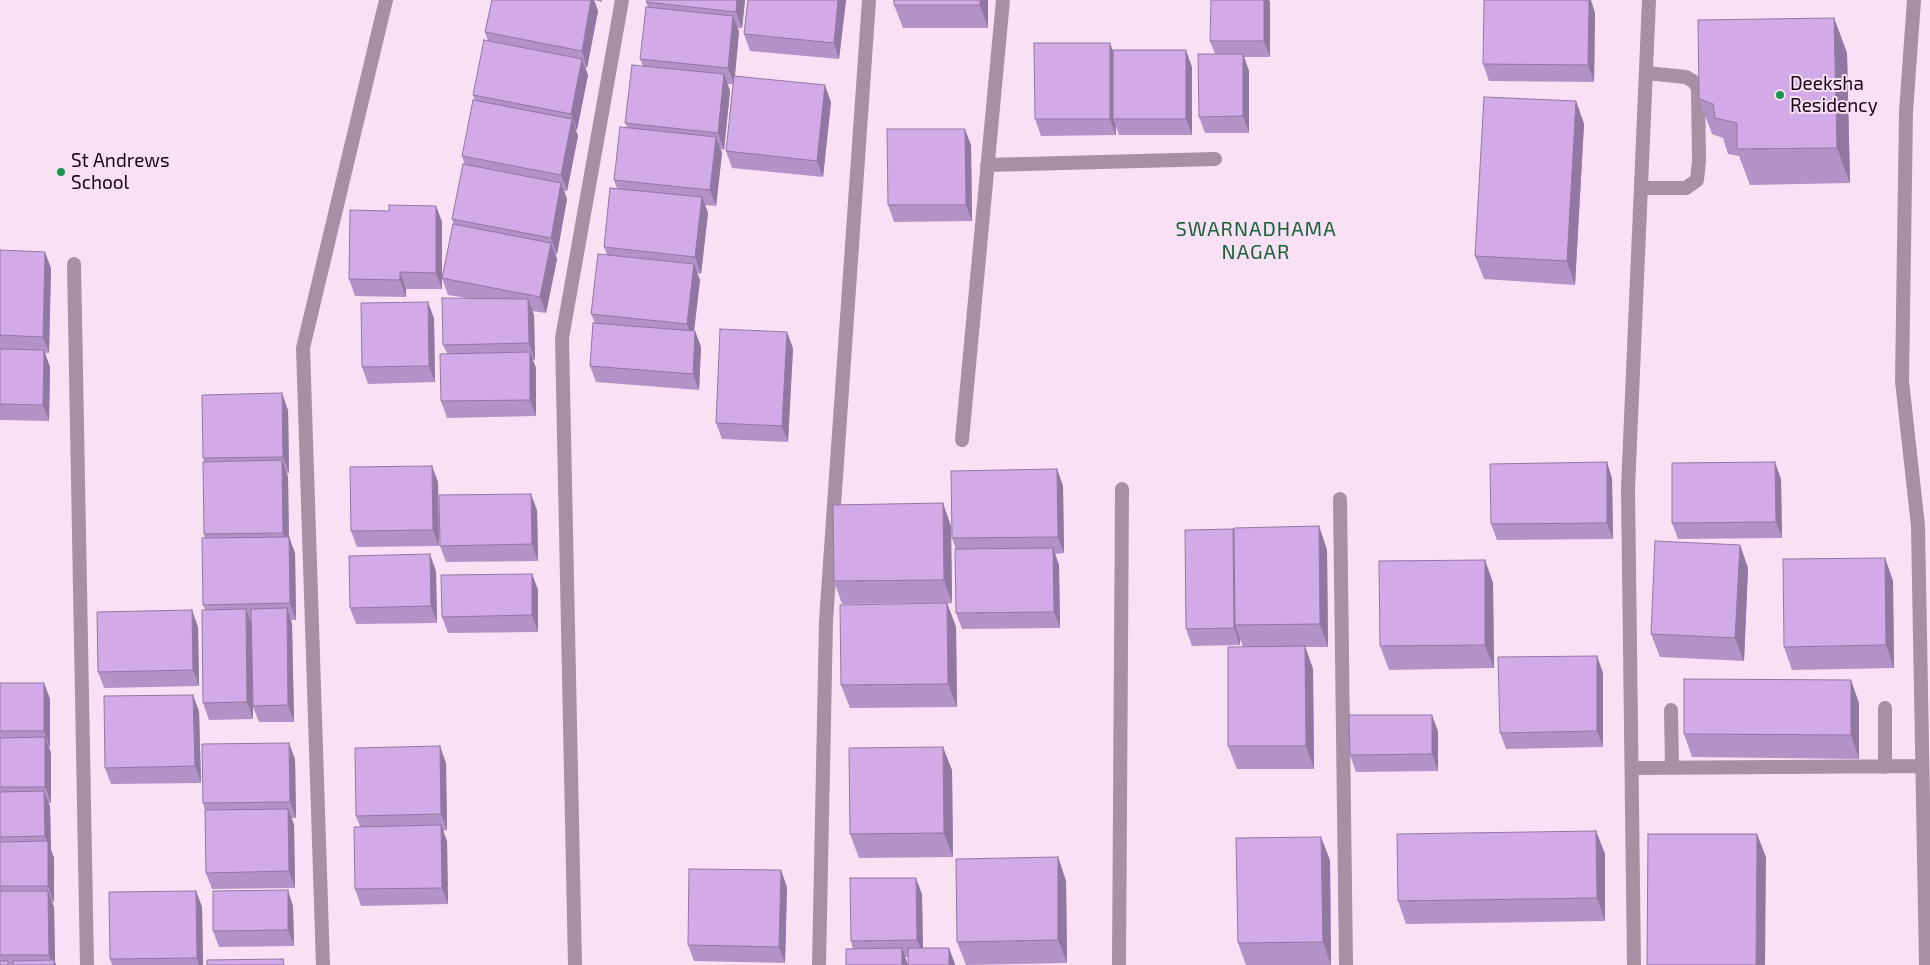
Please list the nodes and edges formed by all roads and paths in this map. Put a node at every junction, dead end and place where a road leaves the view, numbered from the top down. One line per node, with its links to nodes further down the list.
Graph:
1 (386, 0): 22 (street)
2 (622, 0): 23 (street)
3 (869, 0): 24 (street)
4 (1003, 0): 9 (street)
5 (1649, 0): 7 (street)
6 (1914, 0): 17 (street)
7 (1646, 72): 10 (street); 10 (street)
8 (1215, 159): 9 (street)
9 (987, 166): 12 (street)
10 (1642, 188): 19 (street)
11 (74, 264): 21 (street)
12 (962, 440)
13 (1122, 489): 25 (street)
14 (1340, 499): 26 (street)
15 (1885, 708): 18 (street)
16 (1671, 710): 20 (street)
17 (1922, 766): 18 (street); 28 (street)
18 (1886, 767): 20 (street)
19 (1632, 768): 20 (street); 27 (street)
20 (1672, 768)
21 (87, 965)
22 (324, 965)
23 (575, 965)
24 (820, 965)
25 (1119, 965)
26 (1346, 965)
27 (1634, 965)
28 (1926, 965)

